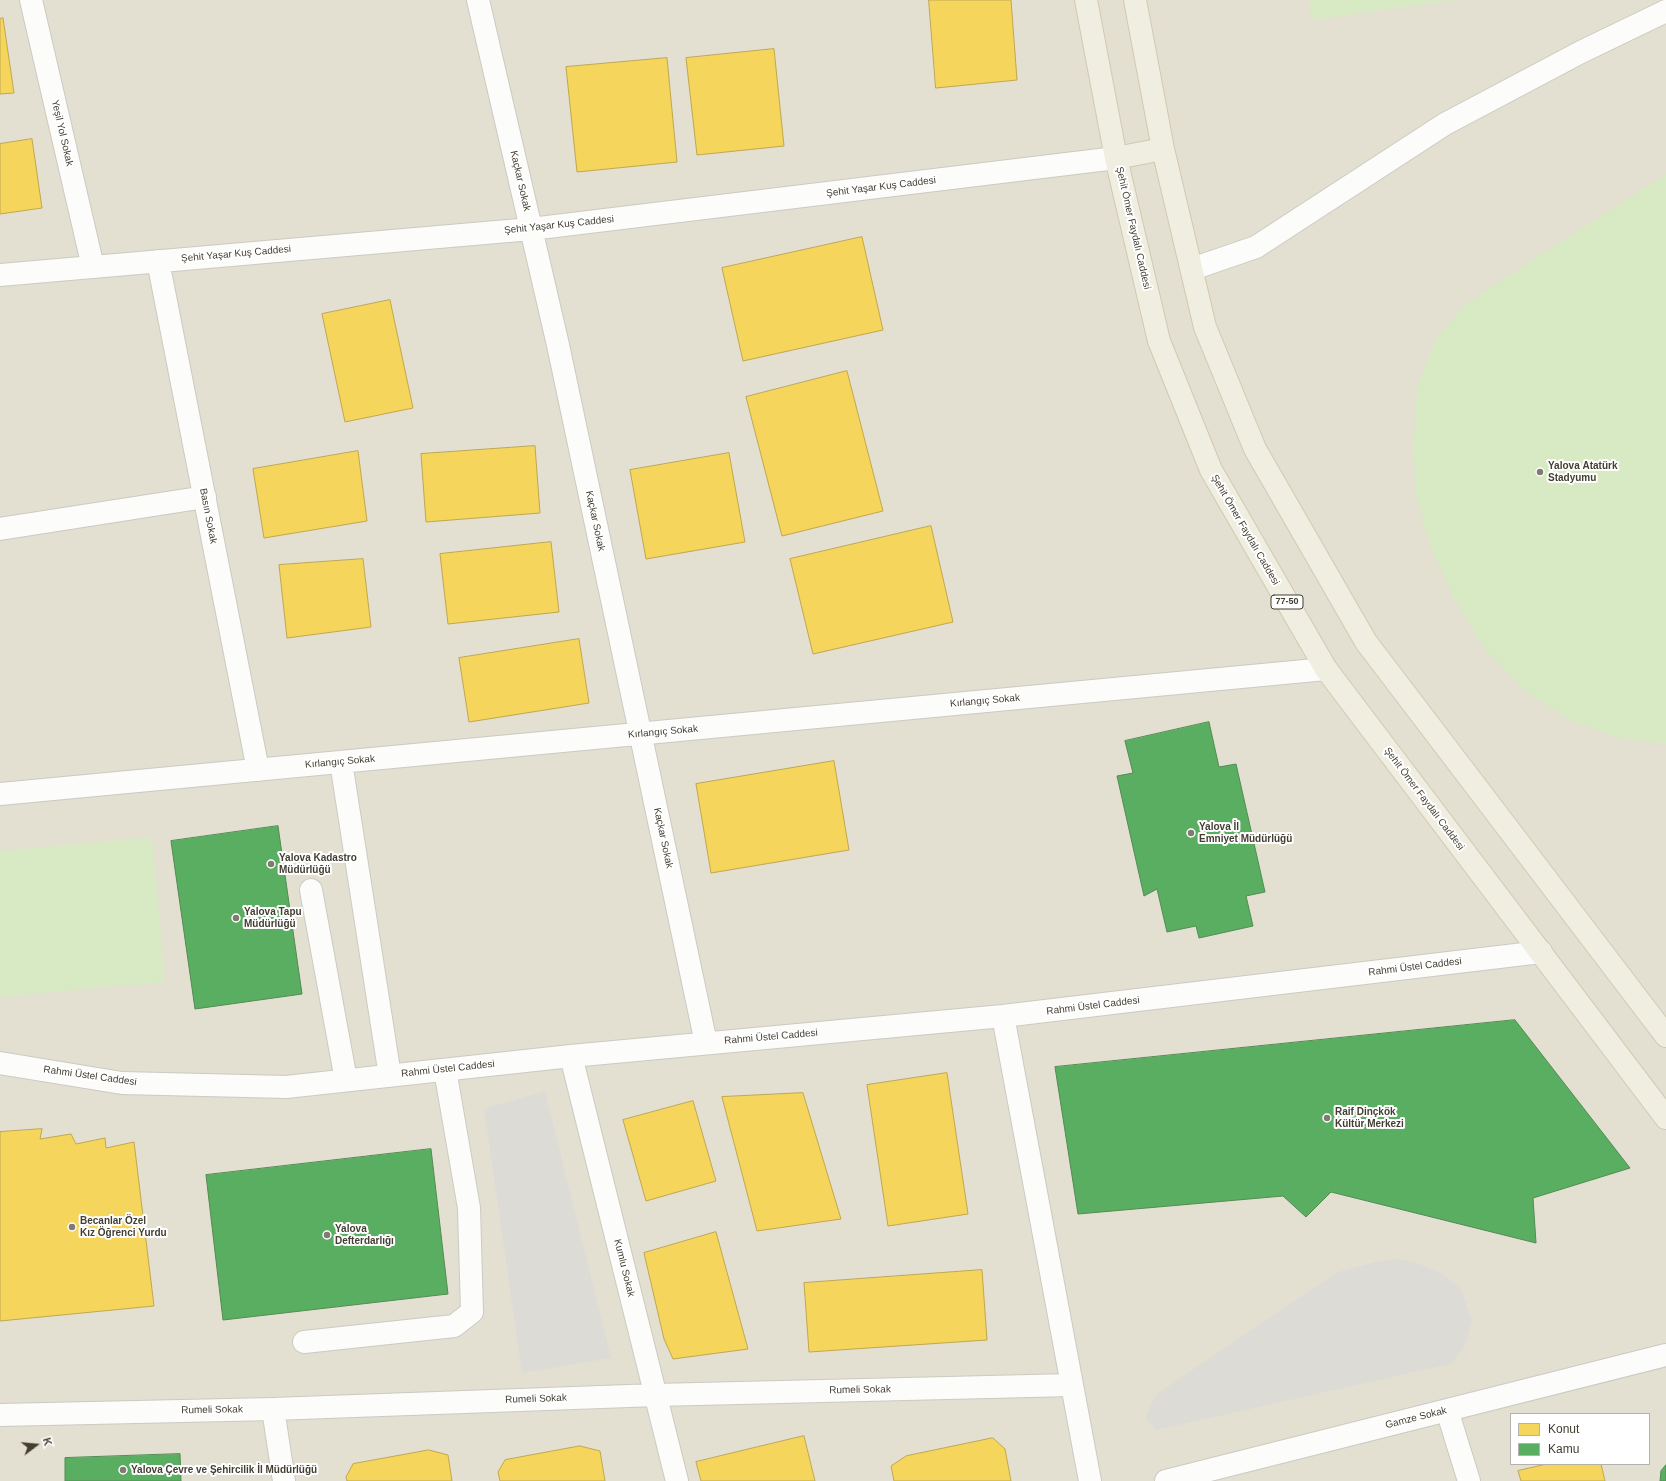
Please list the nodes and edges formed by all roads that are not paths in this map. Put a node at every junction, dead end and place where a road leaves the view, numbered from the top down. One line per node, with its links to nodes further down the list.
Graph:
1 (31, 0): 10 (street, Yeşil Yol Sokak)
2 (478, 0): 8 (street, Kaçkar Sokak)
3 (1086, 0): 7 (main road, Şehit Ömer Faydalı Caddesi / 77-50)
4 (1135, 0): 6 (main road)
5 (1666, 11): 11 (street)
6 (1163, 149): 7 (main road); 11 (main road)
7 (1116, 158): 8 (street, Şehit Yaşar Kuş Caddesi); 15 (main road, Şehit Ömer Faydalı Caddesi / 77-50)
8 (531, 229): 9 (street, Şehit Yaşar Kuş Caddesi); 16 (street, Kaçkar Sokak)
9 (158, 261): 10 (street, Şehit Yaşar Kuş Caddesi); 13 (street, Basın Sokak)
10 (93, 267): 12 (street, Şehit Yaşar Kuş Caddesi)
11 (1192, 269): 23 (main road)
12 (0, 275)
13 (204, 497): 14 (street); 18 (street, Basın Sokak)
14 (0, 529)
15 (1326, 668): 16 (street, Kırlangıç Sokak); 21 (main road, Şehit Ömer Faydalı Caddesi / 77-50)
16 (641, 734): 17 (street, Kırlangıç Sokak); 24 (street, Kaçkar Sokak)
17 (341, 762): 18 (street, Kırlangıç Sokak); 28 (street)
18 (258, 770): 19 (street, Kırlangıç Sokak)
19 (0, 794)
20 (311, 890): 29 (street)
21 (1540, 952): 22 (street, Rahmi Üstel Caddesi); 30 (main road, Şehit Ömer Faydalı Caddesi / 77-50)
22 (1003, 1016): 24 (street, Rahmi Üstel Caddesi); 33 (street)
23 (1666, 1036)
24 (706, 1043): 25 (street, Rahmi Üstel Caddesi)
25 (571, 1056): 27 (street, Rahmi Üstel Caddesi); 34 (street, Kumlu Sokak)
26 (0, 1063): 29 (street, Rahmi Üstel Caddesi)
27 (445, 1070): 28 (street, Rahmi Üstel Caddesi); 31 (street)
28 (390, 1076): 29 (street, Rahmi Üstel Caddesi)
29 (346, 1080)
30 (1666, 1118)
31 (304, 1342)
32 (1666, 1354): 36 (street, Gamze Sokak)
33 (1072, 1385): 34 (street, Rumeli Sokak); 40 (street)
34 (656, 1395): 35 (street, Rumeli Sokak); 39 (street, Kumlu Sokak)
35 (273, 1409): 37 (street, Rumeli Sokak); 38 (street)
36 (1447, 1410): 41 (street, Gamze Sokak); 42 (street)
37 (0, 1415)
38 (284, 1481)
39 (677, 1481)
40 (1090, 1481)
41 (1166, 1481)
42 (1469, 1481)

